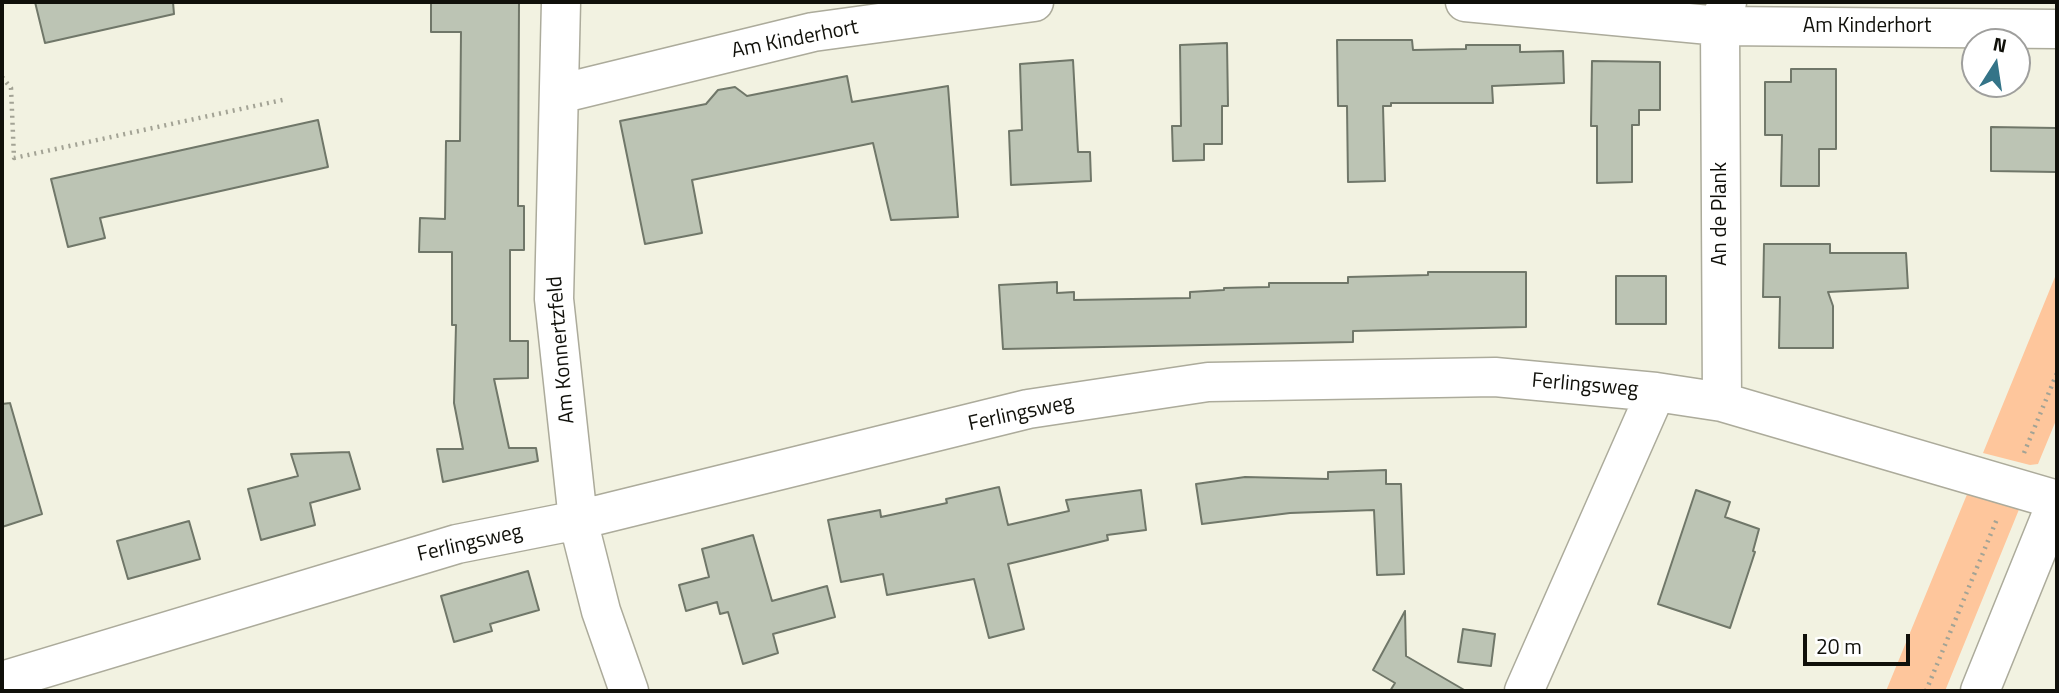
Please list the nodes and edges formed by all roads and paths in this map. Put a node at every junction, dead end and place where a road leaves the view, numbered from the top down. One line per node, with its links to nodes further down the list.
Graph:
1 (561, 2): 7 (street, Am Konnertzfeld)
2 (1034, 2): 7 (street, Am Kinderhort)
3 (1465, 2): 4 (street, Am Kinderhort)
4 (1723, 14): 5 (street, Am Kinderhort); 11 (street, An de Plank)
5 (2057, 29)
6 (2, 77): 8 (path)
7 (559, 94): 14 (street, Am Konnertzfeld)
8 (287, 99)
9 (2057, 373): 12 (path)
10 (1656, 392): 11 (street, Ferlingsweg); 14 (street, Ferlingsweg); 17 (street)
11 (1722, 402): 12 (street, Ferlingsweg)
12 (2010, 487): 13 (street, Ferlingsweg); 18 (path)
13 (2057, 501): 19 (street)
14 (578, 520): 15 (street, Ferlingsweg); 16 (street, Am Konnertzfeld)
15 (2, 681)
16 (629, 691)
17 (1524, 691)
18 (1926, 691)
19 (1980, 691)

